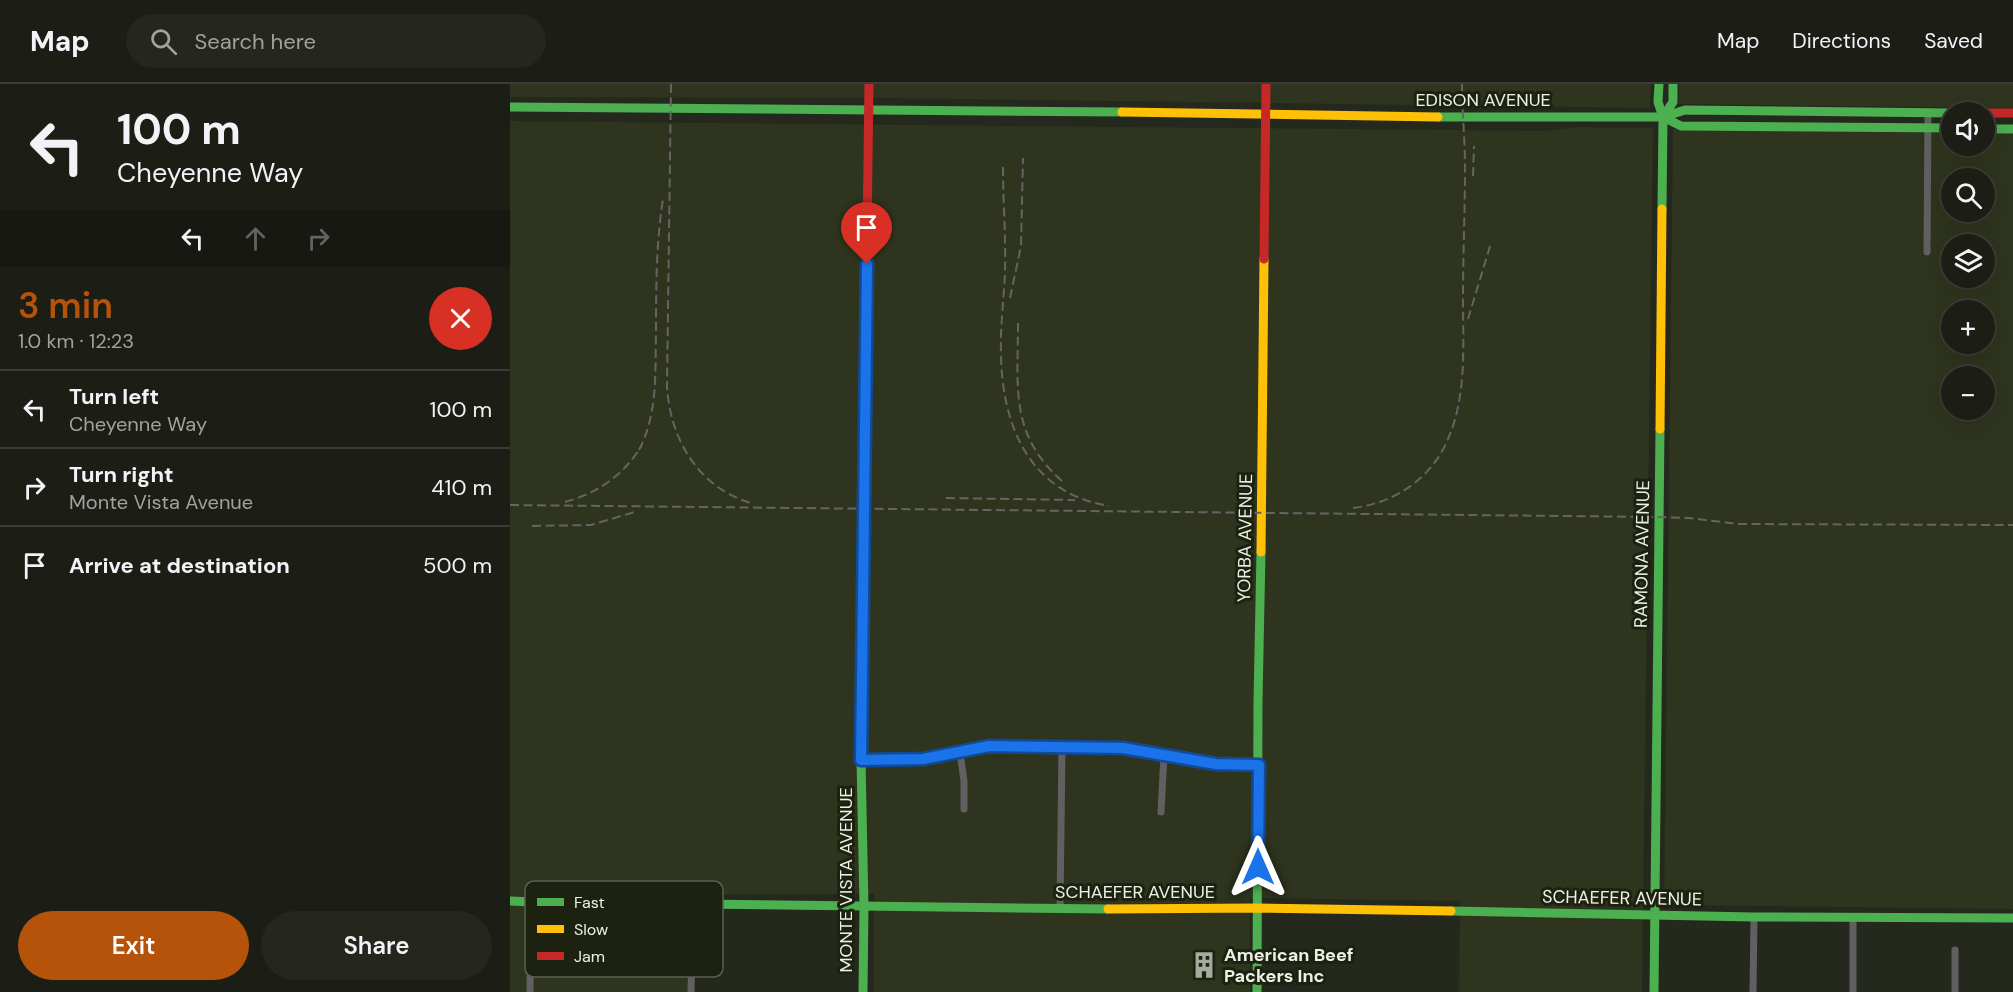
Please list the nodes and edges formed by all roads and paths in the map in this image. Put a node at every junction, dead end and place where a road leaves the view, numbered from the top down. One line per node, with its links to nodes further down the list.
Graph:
1 (869, 84): 6 (street, MONTE VISTA AVENUE)
2 (1266, 84): 9 (street, YORBA AVENUE)
3 (1659, 84): 13 (street, RAMONA AVENUE)
4 (1673, 84): 13 (street, RAMONA AVENUE)
5 (510, 107): 6 (street, EDISON AVENUE)
6 (868, 109): 9 (street, EDISON AVENUE); 23 (street, MONTE VISTA AVENUE)
7 (1847, 112): 8 (street, EDISON AVENUE); 13 (street, EDISON AVENUE); 14 (street)
8 (1928, 112): 10 (street, EDISON AVENUE); 15 (street)
9 (1265, 113): 13 (street, EDISON AVENUE); 24 (street, YORBA AVENUE)
10 (1941, 113)
11 (1995, 113): 12 (street)
12 (2013, 113)
13 (1663, 117): 14 (street, EDISON AVENUE); 31 (street, RAMONA AVENUE)
14 (1794, 127): 15 (street, EDISON AVENUE)
15 (1928, 128): 16 (street, EDISON AVENUE); 19 (street)
16 (1941, 128)
17 (1995, 129): 18 (street)
18 (2013, 129)
19 (1927, 252)
20 (1062, 747): 21 (street); 22 (street); 30 (street)
21 (960, 753): 23 (street); 25 (street)
22 (1164, 755): 24 (street); 26 (street)
23 (861, 760): 28 (street, MONTE VISTA AVENUE)
24 (1259, 765): 29 (street, YORBA AVENUE)
25 (964, 809)
26 (1161, 812)
27 (723, 904): 28 (street, SCHAEFER AVENUE)
28 (864, 906): 30 (street, SCHAEFER AVENUE); 40 (street, MONTE VISTA AVENUE)
29 (1258, 908): 30 (street, SCHAEFER AVENUE); 31 (street, SCHAEFER AVENUE); 41 (street, YORBA AVENUE)
30 (1060, 909)
31 (1655, 915): 32 (street, SCHAEFER AVENUE); 42 (street, RAMONA AVENUE)
32 (1754, 917): 33 (street, SCHAEFER AVENUE); 43 (street)
33 (1853, 918): 34 (street, SCHAEFER AVENUE); 44 (street)
34 (2013, 918)
35 (1955, 950): 45 (street)
36 (530, 977): 38 (street)
37 (691, 977): 39 (street)
38 (530, 992)
39 (691, 992)
40 (863, 992)
41 (1257, 992)
42 (1654, 992)
43 (1753, 992)
44 (1853, 992)
45 (1955, 992)

